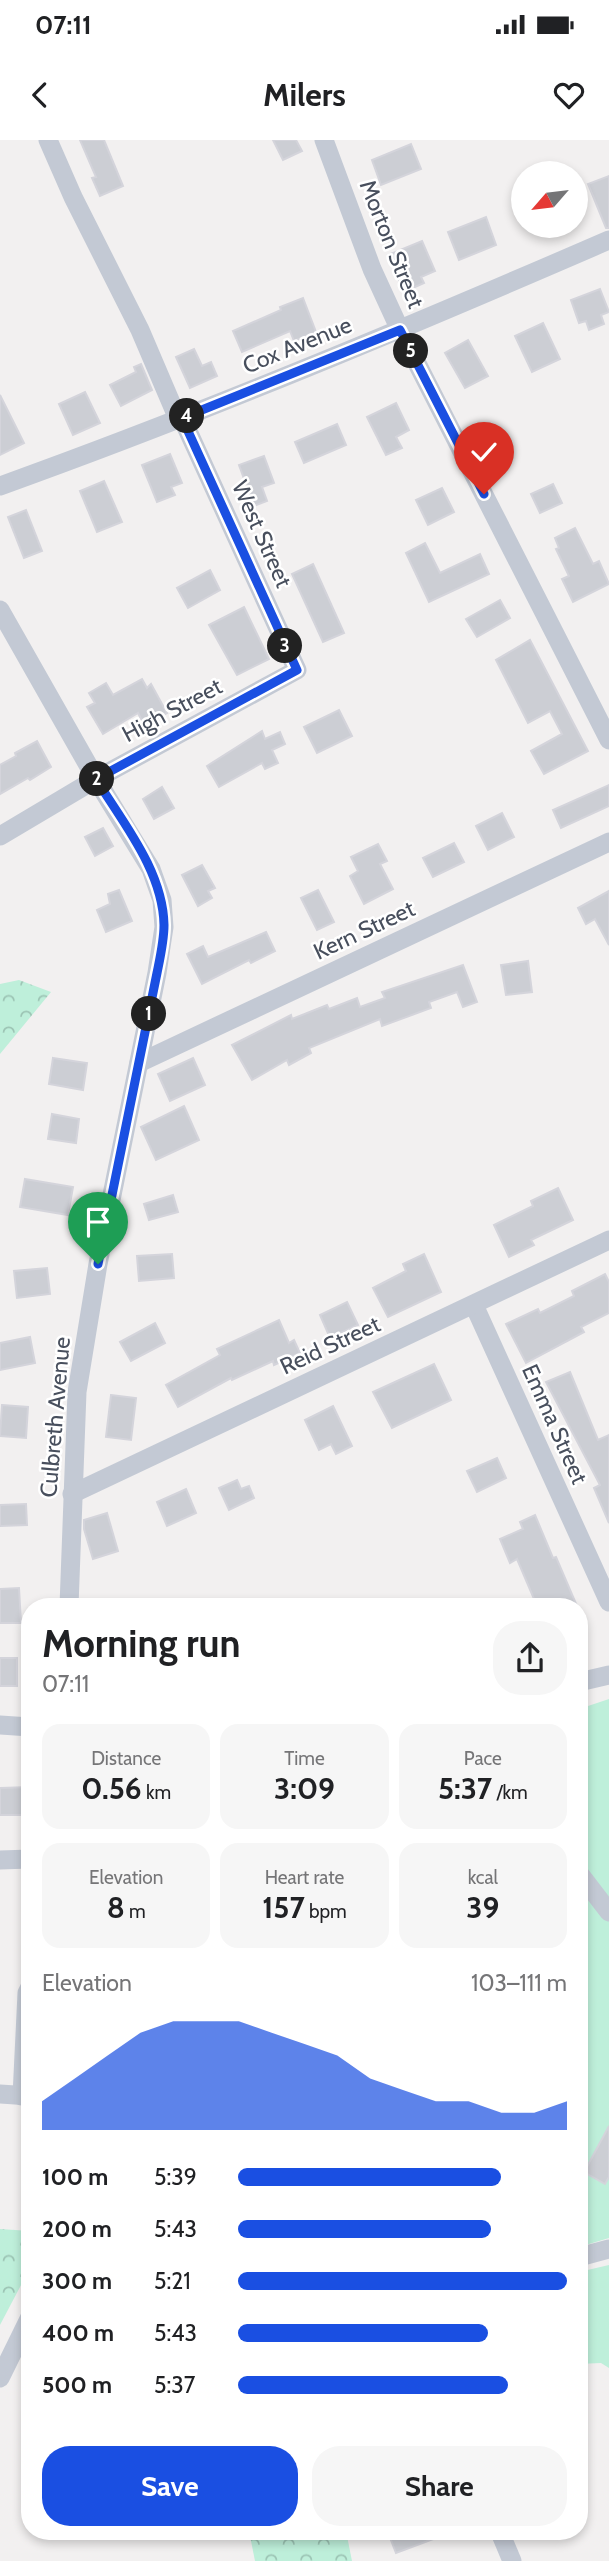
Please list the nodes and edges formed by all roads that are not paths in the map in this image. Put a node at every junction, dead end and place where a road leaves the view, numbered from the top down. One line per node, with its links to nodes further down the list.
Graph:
1 (48, 140): 5 (street, West Street)
2 (324, 140): 4 (street, Morton Street)
3 (609, 240): 4 (street, Cox Avenue)
4 (400, 330): 5 (street, Cox Avenue); 9 (street, Morton Street)
5 (180, 418): 6 (street, Cox Avenue); 8 (street, West Street)
6 (0, 486)
7 (0, 610): 10 (street, Culbreth Avenue)
8 (297, 670): 10 (street, High Street)
9 (609, 740)
10 (96, 779): 11 (street, High Street); 13 (street, Culbreth Avenue)
11 (0, 836)
12 (609, 842): 13 (street, Kern Street)
13 (139, 1063): 16 (street, Culbreth Avenue)
14 (609, 1240): 15 (street, Reid Street)
15 (474, 1305): 16 (street, Reid Street); 18 (street, Emma Street)
16 (72, 1493): 17 (street, Culbreth Avenue)
17 (69, 1598)
18 (609, 1602)
19 (609, 1675): 20 (street)
20 (588, 1680)
21 (0, 1725): 22 (street)
22 (21, 1726)
23 (21, 1859): 24 (street)
24 (0, 1860)
25 (588, 1885): 26 (street)
26 (609, 1912)
27 (0, 2094): 28 (street)
28 (21, 2096)
29 (609, 2249): 30 (street)
30 (588, 2255)
31 (21, 2335): 32 (street)
32 (0, 2378)
33 (503, 2540): 34 (street)
34 (512, 2561)

